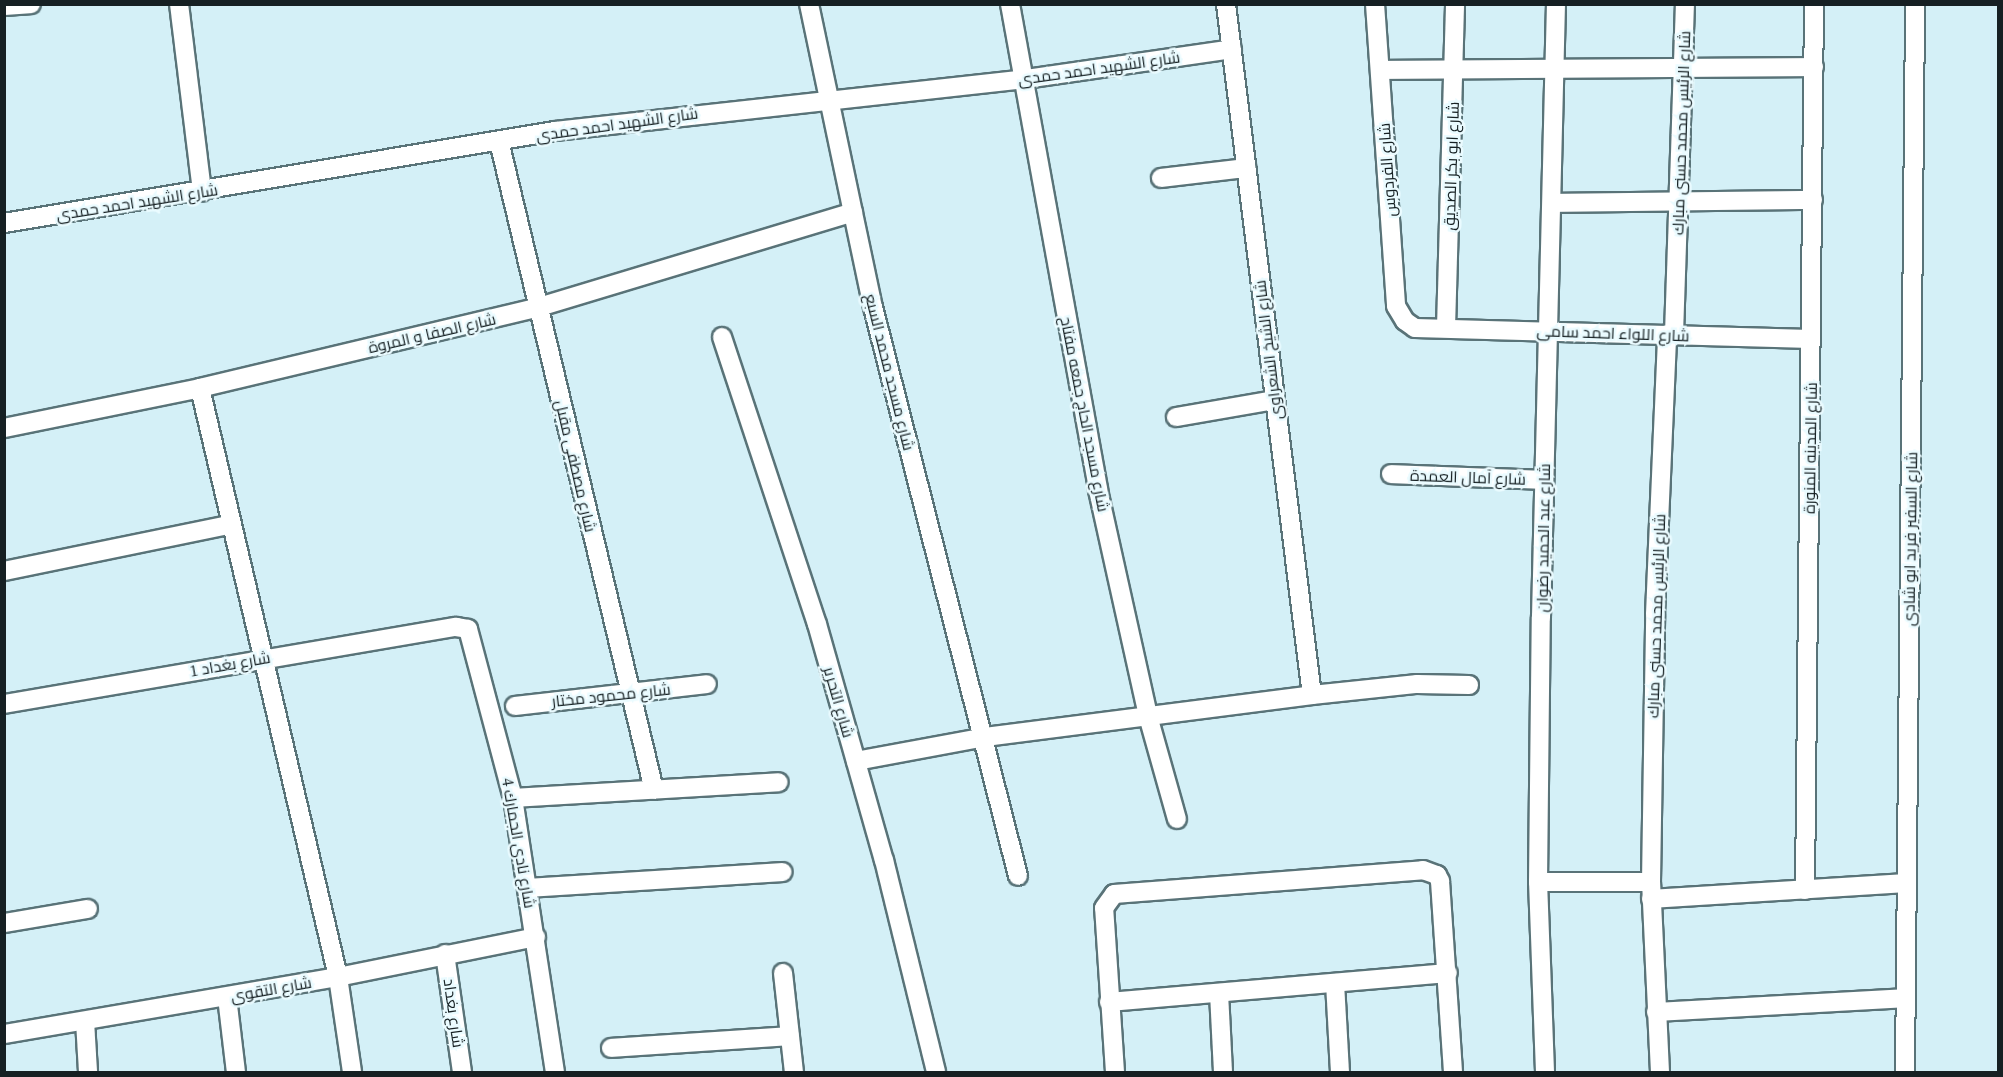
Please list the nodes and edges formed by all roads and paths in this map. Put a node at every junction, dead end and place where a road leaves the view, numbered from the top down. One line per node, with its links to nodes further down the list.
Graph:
1 (31, 4): 12 (street)
2 (179, 4): 24 (street)
3 (809, 4): 20 (street, شارع مسجد محمد السبع)
4 (1010, 4): 19 (street, شارع مسجد الحاج جمعه مفتاح)
5 (1226, 4): 13 (street, شارع الشيخ الشعراوى)
6 (1375, 4): 18 (street, شارع الفردوس)
7 (1455, 4): 14 (street, شارع ابو بكر الصديق)
8 (1556, 4): 15 (street, شارع عبد الحميد رضوان)
9 (1685, 4): 16 (street, شارع الرئيس محمد حسنى مبارك)
10 (1814, 4): 17 (street, شارع المدينه المنورة)
11 (1915, 4): 63 (street, شارع السفير فريد ابو شادى)
12 (4, 6)
13 (1232, 49): 19 (street, شارع الشهيد احمد حمدى); 22 (street, شارع الشيخ الشعراوى)
14 (1454, 66): 15 (street); 18 (street); 32 (street, شارع ابو بكر الصديق)
15 (1556, 67): 16 (street); 27 (street, شارع عبد الحميد رضوان)
16 (1685, 67): 17 (street); 25 (street, شارع الرئيس محمد حسنى مبارك)
17 (1814, 68): 26 (street, شارع المدينه المنورة)
18 (1380, 70): 31 (street, شارع الفردوس)
19 (1025, 79): 20 (street, شارع الشهيد احمد حمدى); 53 (street, شارع مسجد الحاج جمعه مفتاح)
20 (828, 98): 21 (street, شارع الشهيد احمد حمدى); 28 (street, شارع مسجد محمد السبع)
21 (499, 141): 24 (street, شارع الشهيد احمد حمدى); 30 (street, شارع مصطفى مقبل)
22 (1246, 168): 23 (street); 38 (street, شارع الشيخ الشعراوى)
23 (1161, 178)
24 (202, 192): 29 (street, شارع الشهيد احمد حمدى)
25 (1679, 200): 26 (street); 27 (street); 34 (street, شارع الرئيس محمد حسنى مبارك)
26 (1812, 200): 36 (street, شارع المدينه المنورة)
27 (1554, 203): 33 (street, شارع عبد الحميد رضوان)
28 (853, 212): 30 (street, شارع الصفا و المروة); 54 (street, شارع مسجد محمد السبع)
29 (4, 223)
30 (538, 307): 37 (street, شارع الصفا و المروة); 49 (street, شارع مصطفى مقبل)
31 (1415, 328): 32 (street, شارع اللواء احمد سامى)
32 (1446, 328): 33 (street, شارع اللواء احمد سامى)
33 (1549, 330): 34 (street, شارع اللواء احمد سامى); 42 (street, شارع عبد الحميد رضوان)
34 (1671, 334): 36 (street, شارع اللواء احمد سامى); 65 (street, شارع الرئيس محمد حسنى مبارك)
35 (722, 337): 55 (street, شارع التحرير)
36 (1811, 339): 66 (street, شارع المدينه المنورة)
37 (200, 388): 40 (street, شارع الصفا و المروة); 43 (street)
38 (1274, 400): 39 (street); 50 (street, شارع الشيخ الشعراوى)
39 (1176, 417)
40 (4, 428)
41 (1391, 474): 42 (street, شارع آمال العمدة)
42 (1544, 480): 62 (street, شارع عبد الحميد رضوان)
43 (229, 525): 44 (street); 46 (street)
44 (4, 571)
45 (456, 627): 46 (street, شارع بغداد 1); 58 (street, شارع نادى الجمارك 4)
46 (263, 658): 51 (street, شارع بغداد 1); 73 (street)
47 (707, 684): 49 (street, شارع محمود مختار)
48 (1469, 685): 50 (street)
49 (630, 693): 52 (street, شارع محمود مختار); 57 (street, شارع مصطفى مقبل)
50 (1311, 695): 53 (street)
51 (4, 704)
52 (515, 706)
53 (1148, 716): 54 (street); 59 (street, شارع مسجد الحاج جمعه مفتاح)
54 (985, 736): 55 (street); 61 (street, شارع مسجد محمد السبع)
55 (856, 761): 90 (street, شارع التحرير)
56 (779, 782): 57 (street)
57 (654, 790): 58 (street)
58 (513, 798): 64 (street, شارع نادى الجمارك 4)
59 (1176, 819)
60 (782, 872): 64 (street)
61 (1017, 876)
62 (1538, 882): 65 (street); 95 (street, شارع عبد الحميد رضوان)
63 (1905, 883): 66 (street); 77 (street, شارع السفير فريد ابو شادى)
64 (528, 888): 69 (street, شارع نادى الجمارك 4)
65 (1651, 890): 66 (street); 79 (street, شارع الرئيس محمد حسنى مبارك)
66 (1804, 891)
67 (88, 909): 68 (street)
68 (4, 923)
69 (536, 937): 70 (street, شارع التقوى); 88 (street, شارع نادى الجمارك 4)
70 (445, 954): 73 (street, شارع التقوى); 87 (street, شارع بغداد)
71 (1448, 973): 74 (street); 78 (street); 94 (street)
72 (783, 974): 82 (street)
73 (338, 977): 76 (street, شارع التقوى); 86 (street)
74 (1335, 983): 75 (street); 93 (street)
75 (1219, 993): 78 (street); 92 (street)
76 (227, 997): 80 (street, شارع التقوى); 85 (street)
77 (1904, 998): 79 (street); 97 (street, شارع السفير فريد ابو شادى)
78 (1109, 1002): 91 (street)
79 (1656, 1012): 96 (street, شارع الرئيس محمد حسنى مبارك)
80 (85, 1021): 81 (street, شارع التقوى); 84 (street)
81 (4, 1034)
82 (790, 1036): 83 (street); 89 (street)
83 (611, 1048)
84 (88, 1072)
85 (236, 1072)
86 (352, 1072)
87 (462, 1072)
88 (555, 1072)
89 (794, 1072)
90 (936, 1072)
91 (1115, 1072)
92 (1224, 1072)
93 (1340, 1072)
94 (1453, 1072)
95 (1545, 1072)
96 (1660, 1072)
97 (1905, 1072)

